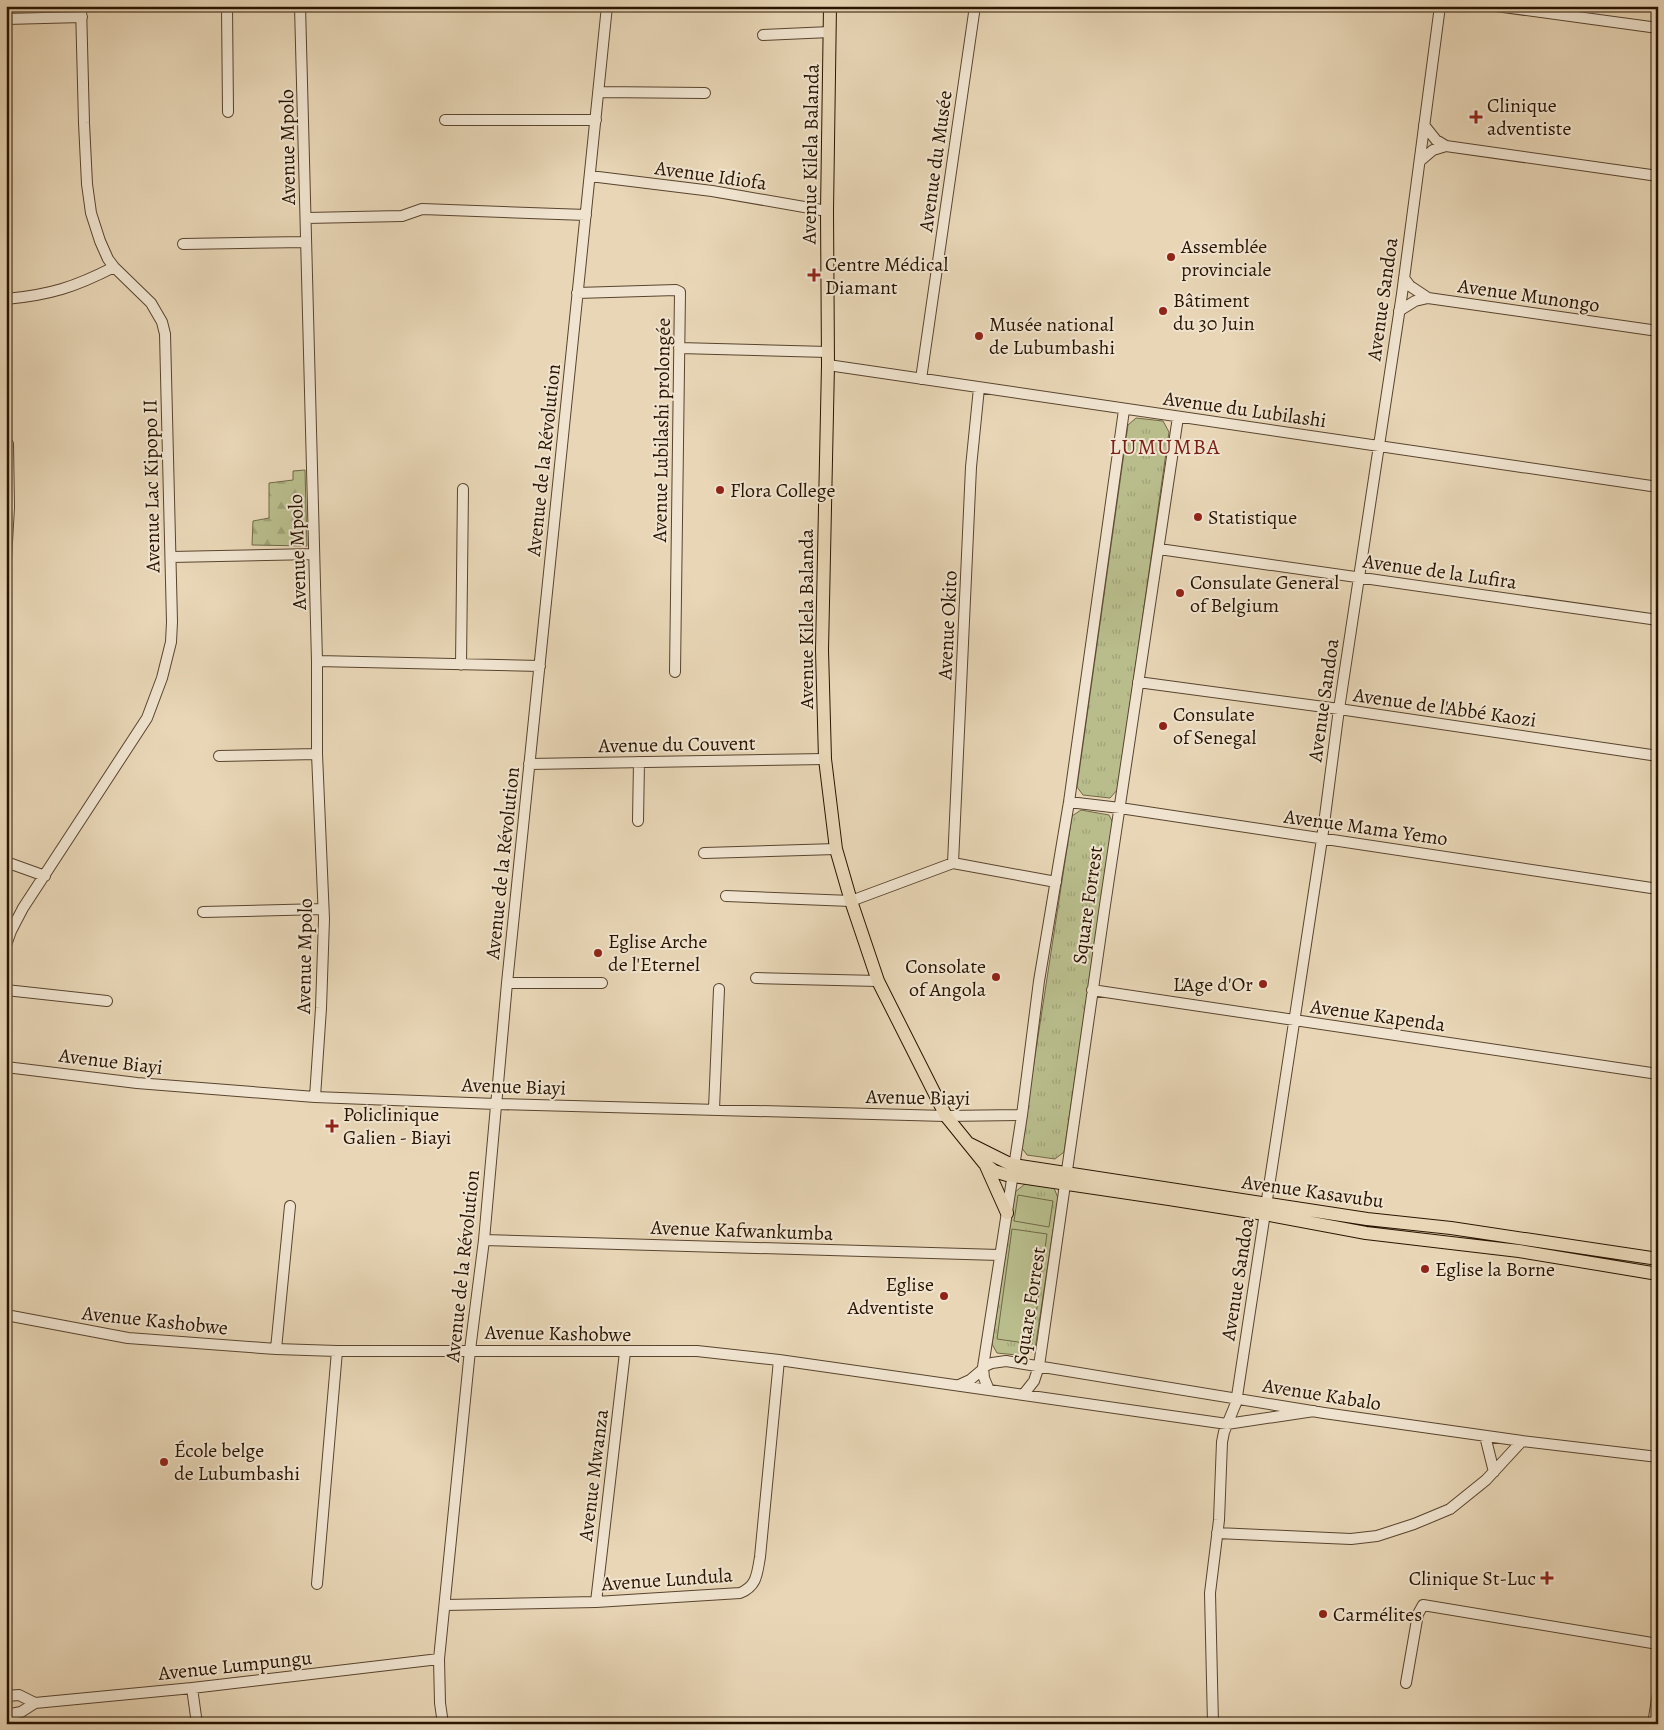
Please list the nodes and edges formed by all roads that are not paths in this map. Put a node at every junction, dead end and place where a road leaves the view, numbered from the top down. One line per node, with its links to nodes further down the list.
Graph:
1 (81, 6): 10 (street, Avenue Lac Kipopo II)
2 (227, 6): 17 (street)
3 (300, 6): 27 (street, Avenue Mpolo)
4 (607, 6): 15 (street, Avenue de la Révolution)
5 (830, 6): 13 (main road, Avenue Kilela Balanda)
6 (975, 6): 40 (street, Avenue du Musée)
7 (1440, 6): 20 (street, Avenue Sandoa)
8 (1496, 6): 9 (street)
9 (1524, 8): 12 (street)
10 (82, 17): 11 (street); 30 (street, Avenue Lac Kipopo II)
11 (6, 19)
12 (1658, 28)
13 (830, 32): 14 (street); 25 (main road, Avenue Kilela Balanda)
14 (763, 35)
15 (599, 92): 16 (street); 19 (street, Avenue de la Révolution)
16 (705, 93)
17 (228, 112)
18 (445, 120): 19 (street)
19 (596, 120): 23 (street, Avenue de la Révolution)
20 (1424, 125): 21 (street); 22 (street, Avenue Sandoa)
21 (1446, 146): 22 (street); 24 (street)
22 (1420, 160): 31 (street, Avenue Sandoa)
23 (590, 176): 25 (street, Avenue Idiofa); 26 (street, Avenue de la Révolution)
24 (1658, 176)
25 (827, 210): 38 (main road, Avenue Kilela Balanda)
26 (586, 215): 27 (street); 32 (street, Avenue de la Révolution)
27 (306, 218): 28 (street, Avenue Mpolo)
28 (306, 242): 29 (street); 49 (street, Avenue Mpolo)
29 (183, 244)
30 (114, 267): 34 (street); 50 (street, Avenue Lac Kipopo II)
31 (1404, 278): 33 (street, Avenue Munongo); 35 (street, Avenue Sandoa)
32 (577, 293): 37 (street, Avenue Lubilashi prolongée); 56 (street, Avenue de la Révolution)
33 (1428, 298): 35 (street); 36 (street, Avenue Munongo)
34 (6, 299)
35 (1399, 311): 45 (street, Avenue Sandoa)
36 (1658, 331)
37 (679, 348): 38 (street); 57 (street, Avenue Lubilashi prolongée)
38 (828, 352): 39 (main road, Avenue Kilela Balanda)
39 (828, 366): 40 (street, Avenue du Lubilashi); 63 (main road, Avenue Kilela Balanda)
40 (921, 379): 41 (street, Avenue du Lubilashi)
41 (979, 388): 42 (street, Avenue du Lubilashi); 73 (street, Avenue Okito)
42 (1124, 410): 43 (street, Avenue du Lubilashi); 66 (street, Square Forrest)
43 (1178, 417): 45 (street, Avenue du Lubilashi); 48 (street, Square Forrest)
44 (6, 441): 51 (street)
45 (1378, 445): 46 (street, Avenue du Lubilashi); 52 (street, Avenue Sandoa)
46 (1658, 487)
47 (463, 489): 55 (street)
48 (1159, 549): 52 (street, Avenue de la Lufira); 58 (street, Square Forrest)
49 (314, 554): 50 (street); 54 (street, Avenue Mpolo)
50 (170, 558): 74 (street, Avenue Lac Kipopo II)
51 (6, 560)
52 (1359, 577): 53 (street, Avenue de la Lufira); 59 (street, Avenue Sandoa)
53 (1658, 620)
54 (318, 661): 55 (street); 60 (street, Avenue Mpolo)
55 (461, 665): 56 (street)
56 (540, 666): 65 (street, Avenue de la Révolution)
57 (675, 672)
58 (1138, 682): 59 (street, Avenue de l'Abbé Kaozi); 67 (street, Square Forrest)
59 (1339, 709): 62 (street, Avenue de l'Abbé Kaozi); 69 (street, Avenue Sandoa)
60 (317, 754): 61 (street); 79 (street, Avenue Mpolo)
61 (219, 756)
62 (1658, 756)
63 (825, 759): 64 (street, Avenue du Couvent); 70 (main road, Avenue Kilela Balanda)
64 (639, 762): 65 (street, Avenue du Couvent); 68 (street)
65 (529, 764): 84 (street, Avenue de la Révolution)
66 (1069, 802): 67 (street, Avenue Mama Yemo); 75 (street, Square Forrest)
67 (1120, 808): 69 (street, Avenue Mama Yemo); 88 (street, Square Forrest)
68 (638, 821)
69 (1322, 839): 76 (street, Avenue Mama Yemo); 90 (street, Avenue Sandoa)
70 (836, 849): 71 (street); 78 (main road, Avenue Kilela Balanda)
71 (704, 853)
72 (6, 862): 74 (street)
73 (953, 863): 75 (street); 78 (street)
74 (45, 876): 81 (street, Avenue Lac Kipopo II)
75 (1056, 882): 96 (street, Square Forrest)
76 (1658, 889)
77 (726, 896): 78 (street)
78 (851, 901): 83 (main road, Avenue Kilela Balanda)
79 (323, 909): 80 (street); 93 (street, Avenue Mpolo)
80 (203, 912)
81 (6, 945)
82 (756, 978): 83 (street)
83 (878, 981): 97 (main road, Avenue Kilela Balanda)
84 (507, 983): 85 (street); 94 (street, Avenue de la Révolution)
85 (602, 983)
86 (720, 989): 95 (street)
87 (6, 990): 89 (street)
88 (1092, 990): 90 (street, Avenue Kapenda); 101 (street, Square Forrest)
89 (107, 1001)
90 (1294, 1021): 92 (street, Avenue Kapenda); 103 (street, Avenue Sandoa)
91 (6, 1067): 93 (street, Avenue Biayi)
92 (1658, 1074)
93 (315, 1097): 94 (street, Avenue Biayi)
94 (496, 1104): 95 (street, Avenue Biayi); 105 (street, Avenue de la Révolution)
95 (714, 1109): 97 (street, Avenue Biayi)
96 (1022, 1115): 97 (street, Avenue Biayi); 100 (street, Square Forrest)
97 (946, 1116): 98 (main road, Avenue Kilela Balanda)
98 (968, 1143): 99 (main road, Avenue Kilela Balanda); 100 (main road, Avenue Kasavubu)
99 (986, 1166): 100 (main road, Avenue Kilela Balanda); 104 (main road)
100 (1014, 1171): 101 (main road, Avenue Kasavubu); 104 (street, Square Forrest)
101 (1066, 1178): 103 (main road, Avenue Kasavubu); 115 (street, Square Forrest)
102 (290, 1206): 110 (street)
103 (1265, 1209): 107 (main road, Avenue Kasavubu); 108 (main road, Avenue Kasavubu); 120 (street, Avenue Sandoa)
104 (1007, 1213): 106 (street, Square Forrest)
105 (484, 1240): 106 (street, Avenue Kafwankumba); 112 (street, Avenue de la Révolution)
106 (999, 1255): 116 (street, Square Forrest)
107 (1658, 1259)
108 (1658, 1274)
109 (6, 1315): 110 (street, Avenue Kashobwe)
110 (276, 1349): 111 (street, Avenue Kashobwe)
111 (337, 1350): 112 (street, Avenue Kashobwe); 128 (street)
112 (470, 1350): 113 (street, Avenue Kashobwe); 130 (street, Avenue de la Révolution)
113 (625, 1352): 114 (street, Avenue Kashobwe); 129 (street, Avenue Mwanza)
114 (779, 1360): 117 (street, Avenue Kashobwe); 129 (street, Avenue Lundula)
115 (1039, 1366): 116 (street, Avenue Kabalo); 119 (street, Square Forrest); 120 (street, Avenue Kabalo)
116 (983, 1368): 117 (street); 118 (street, Square Forrest)
117 (957, 1386): 118 (street, Avenue Kashobwe)
118 (989, 1390): 119 (street)
119 (1023, 1394): 122 (street)
120 (1236, 1398): 121 (street, Avenue Kabalo); 122 (street, Avenue Sandoa)
121 (1314, 1412): 122 (street); 123 (street, Avenue Kabalo)
122 (1227, 1424): 127 (street, Avenue Sandoa)
123 (1485, 1436): 124 (street, Avenue Kabalo); 126 (street)
124 (1522, 1441): 125 (street, Avenue Kabalo); 126 (street)
125 (1658, 1457)
126 (1494, 1472): 127 (street)
127 (1217, 1533): 141 (street, Avenue Sandoa)
128 (317, 1584)
129 (596, 1602): 130 (street, Avenue Lundula)
130 (445, 1605): 132 (street, Avenue de la Révolution)
131 (1658, 1644): 133 (street)
132 (439, 1659): 134 (street, Avenue Lumpungu); 140 (street, Avenue de la Révolution)
133 (1406, 1683)
134 (192, 1688): 137 (street, Avenue Lumpungu); 139 (street)
135 (1658, 1693): 142 (street)
136 (6, 1696): 137 (street, Avenue Lumpungu)
137 (35, 1703): 138 (street, Avenue Lumpungu)
138 (6, 1715)
139 (197, 1724)
140 (443, 1724)
141 (1213, 1724)
142 (1653, 1724)

